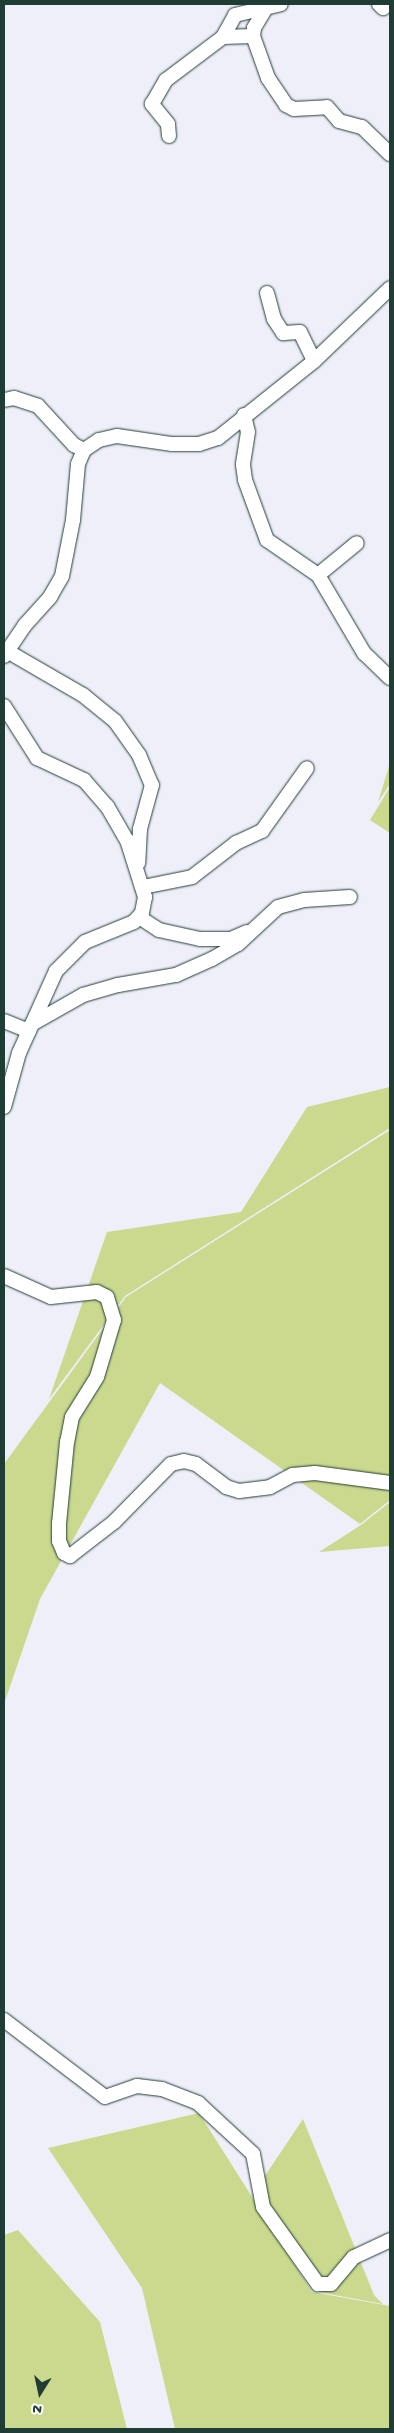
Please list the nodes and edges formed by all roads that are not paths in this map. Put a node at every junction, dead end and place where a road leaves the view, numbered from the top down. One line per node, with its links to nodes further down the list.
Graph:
1 (281, 4): 2 (street)
2 (266, 8): 3 (street); 4 (street)
3 (253, 36): 4 (street); 6 (street)
4 (224, 37): 5 (street)
5 (169, 136)
6 (390, 154)
7 (390, 288): 9 (street)
8 (267, 293): 9 (street)
9 (314, 361): 11 (street)
10 (4, 400): 12 (street)
11 (244, 415): 12 (street); 14 (street)
12 (84, 450): 15 (street)
13 (357, 542): 14 (street)
14 (318, 575): 16 (street)
15 (5, 653): 19 (street)
16 (390, 678)
17 (4, 706): 19 (street)
18 (307, 768): 20 (street)
19 (137, 868): 20 (street)
20 (143, 887): 22 (street)
21 (350, 898): 23 (street)
22 (139, 917): 23 (street); 25 (street)
23 (256, 927): 25 (street)
24 (4, 1021): 25 (street)
25 (30, 1028): 26 (street)
26 (4, 1107)
27 (4, 1276): 28 (street)
28 (388, 1481)
29 (4, 2020): 30 (street)
30 (390, 2240)

